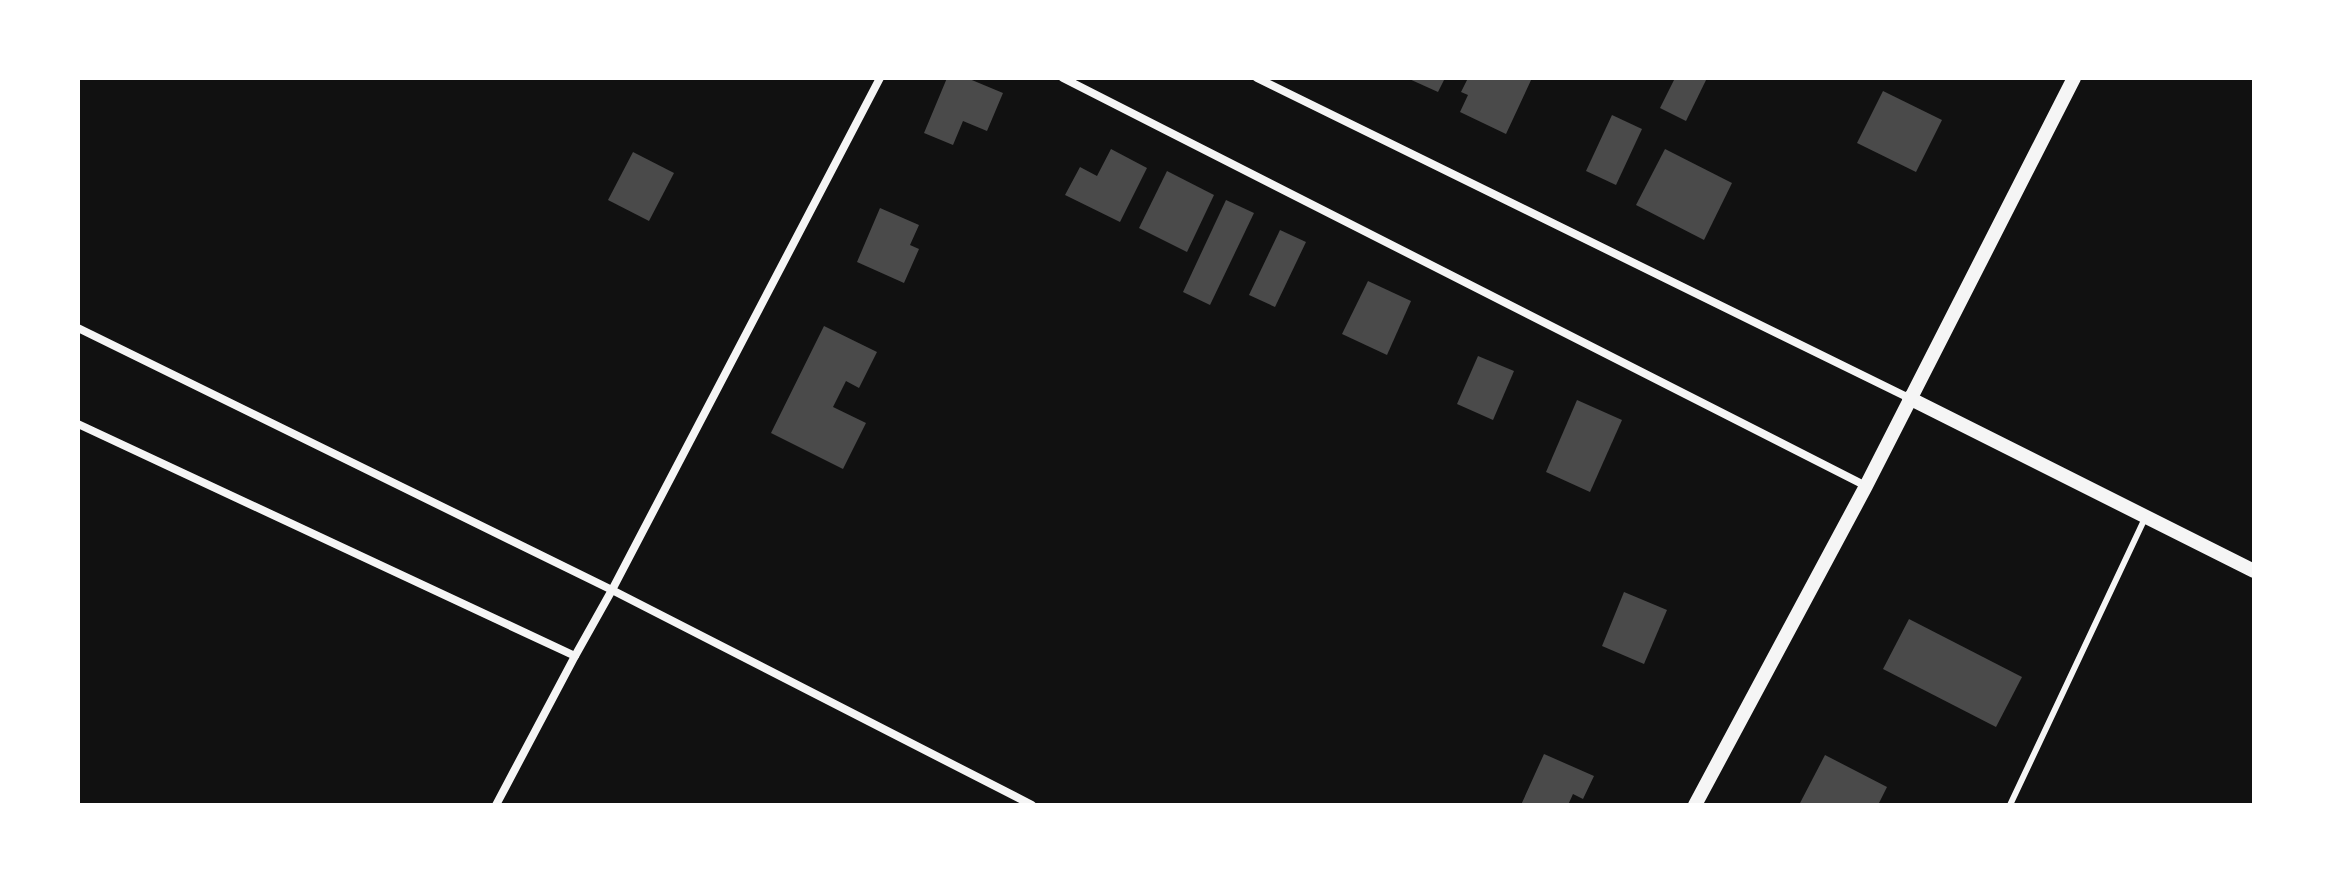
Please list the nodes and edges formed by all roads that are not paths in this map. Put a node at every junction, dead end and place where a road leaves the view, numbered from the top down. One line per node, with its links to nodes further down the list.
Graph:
1 (880, 78): 11 (street)
2 (1063, 78): 8 (street)
3 (1257, 78): 6 (street)
4 (2074, 78): 6 (street)
5 (78, 328): 11 (street)
6 (1909, 398): 8 (street); 9 (street)
7 (78, 424): 12 (street)
8 (1866, 486): 15 (street)
9 (2146, 516): 10 (street); 16 (lane)
10 (2254, 571)
11 (612, 590): 12 (street); 14 (street)
12 (575, 656): 13 (street)
13 (496, 805)
14 (1032, 805)
15 (1695, 805)
16 (2010, 805)

